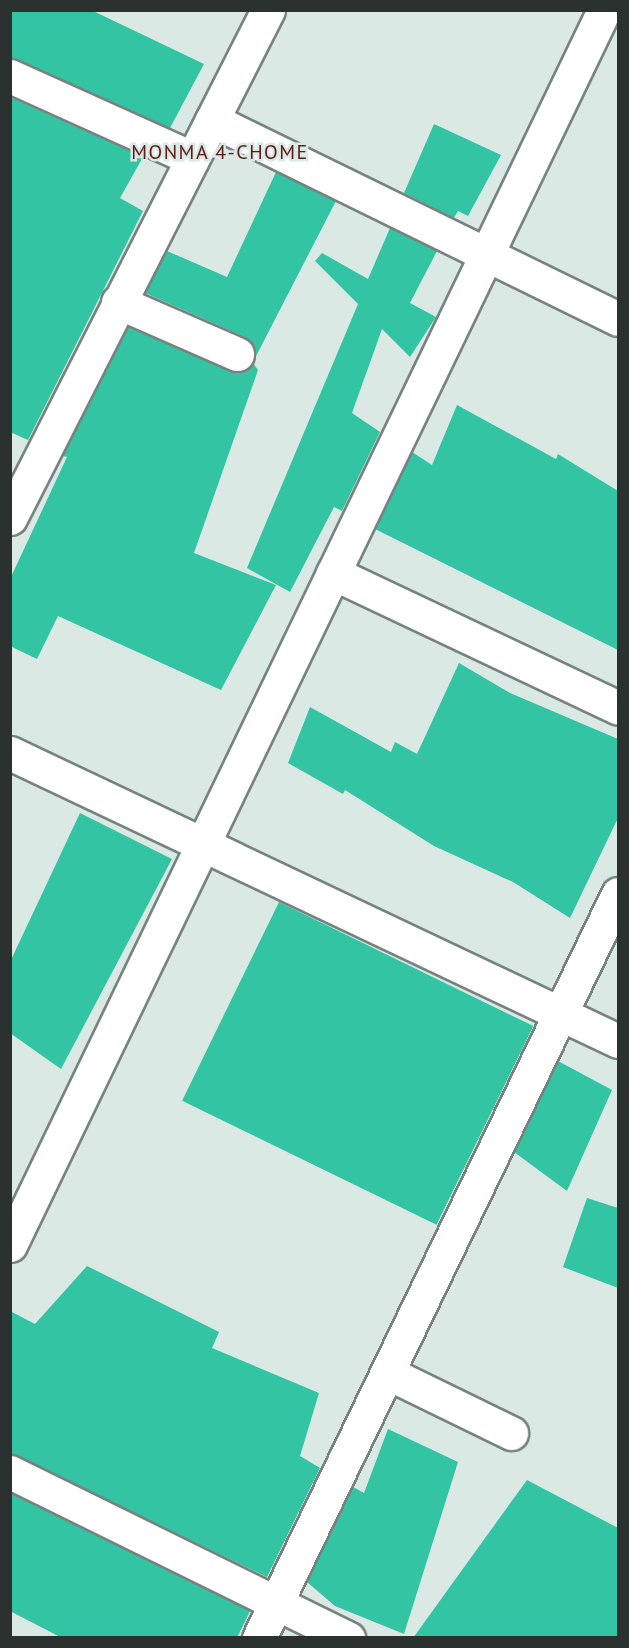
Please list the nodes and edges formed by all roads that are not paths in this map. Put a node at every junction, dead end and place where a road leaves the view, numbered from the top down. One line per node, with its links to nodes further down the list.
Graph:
1 (268, 10): 4 (street)
2 (604, 10): 6 (street)
3 (10, 76): 5 (street)
4 (212, 120): 5 (street); 6 (street)
5 (192, 158): 7 (street)
6 (486, 255): 8 (street); 11 (street)
7 (118, 302): 9 (street); 10 (street)
8 (618, 319)
9 (237, 354)
10 (10, 518)
11 (333, 573): 12 (street); 14 (street)
12 (618, 708)
13 (10, 753): 14 (street)
14 (204, 843): 16 (street); 18 (street)
15 (618, 894): 16 (street)
16 (561, 1014): 17 (street); 19 (street)
17 (618, 1041)
18 (10, 1245)
19 (388, 1373): 20 (street); 22 (street)
20 (511, 1433)
21 (10, 1472): 22 (street)
22 (276, 1602): 23 (street); 24 (street)
23 (259, 1638)
24 (348, 1638)

